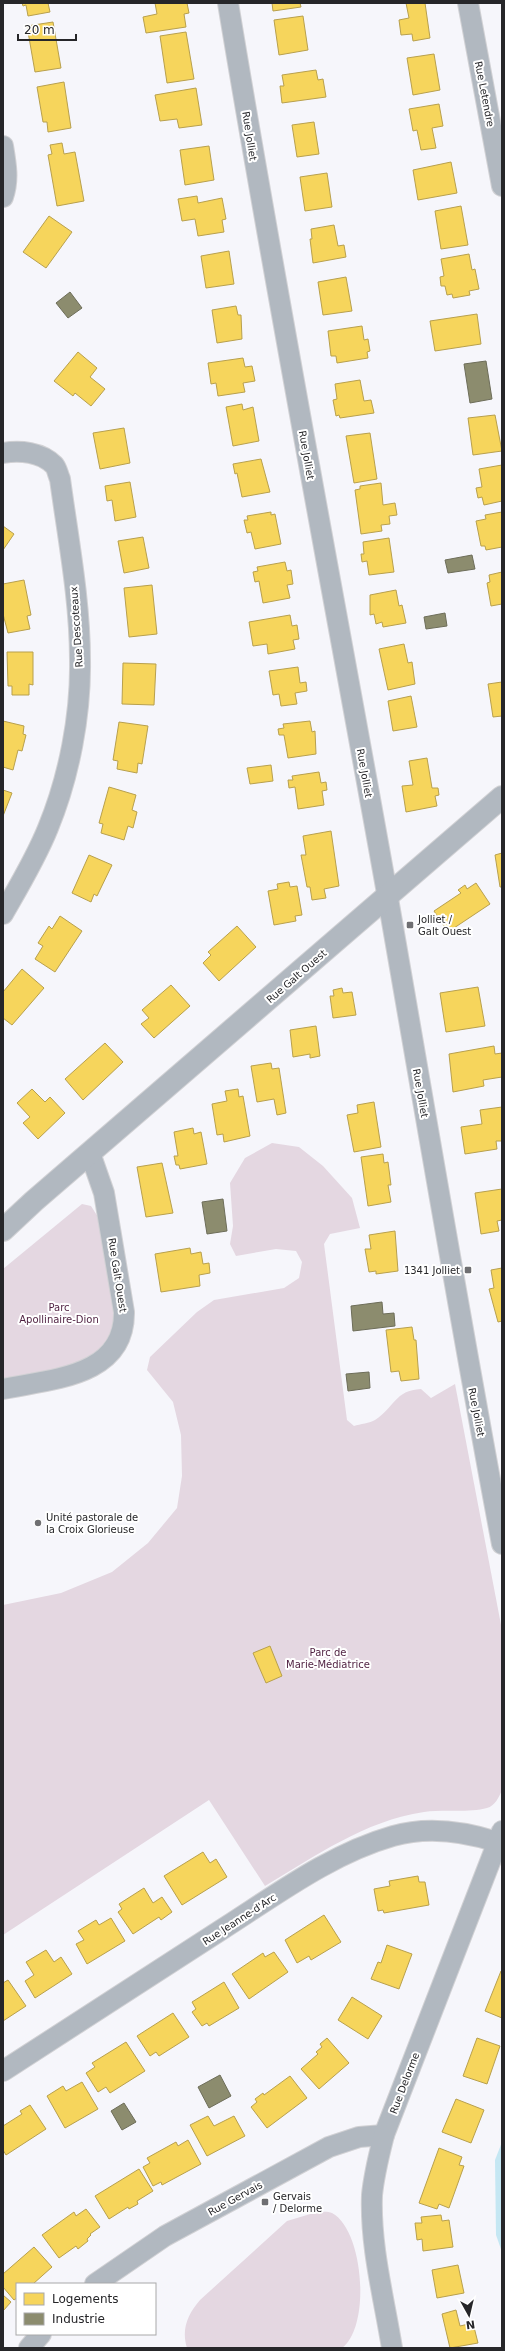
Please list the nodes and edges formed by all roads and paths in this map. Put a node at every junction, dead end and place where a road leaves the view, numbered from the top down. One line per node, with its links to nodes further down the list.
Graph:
1 (228, 3): 9 (street, Rue Jolliet)
2 (468, 3): 3 (street, Rue Letendre)
3 (495, 109): 5 (street, Rue Letendre)
4 (3, 146): 6 (street)
5 (502, 186)
6 (3, 197)
7 (3, 453): 10 (street, Rue Descoteaux)
8 (502, 798): 9 (street, Rue Galt Ouest)
9 (387, 897): 11 (street, Rue Galt Ouest); 14 (street, Rue Jolliet)
10 (3, 914)
11 (90, 1153): 12 (street, Rue Galt Ouest); 13 (street, Rue Galt Ouest)
12 (3, 1230)
13 (3, 1389)
14 (502, 1544)
15 (500, 1836): 16 (street, Rue Jeanne-d'Arc); 17 (street, Rue Delorme)
16 (3, 2071)
17 (384, 2135): 18 (street, Rue Gervais); 21 (street, Rue Delorme)
18 (96, 2283)
19 (40, 2335): 20 (street)
20 (29, 2348)
21 (392, 2348)

